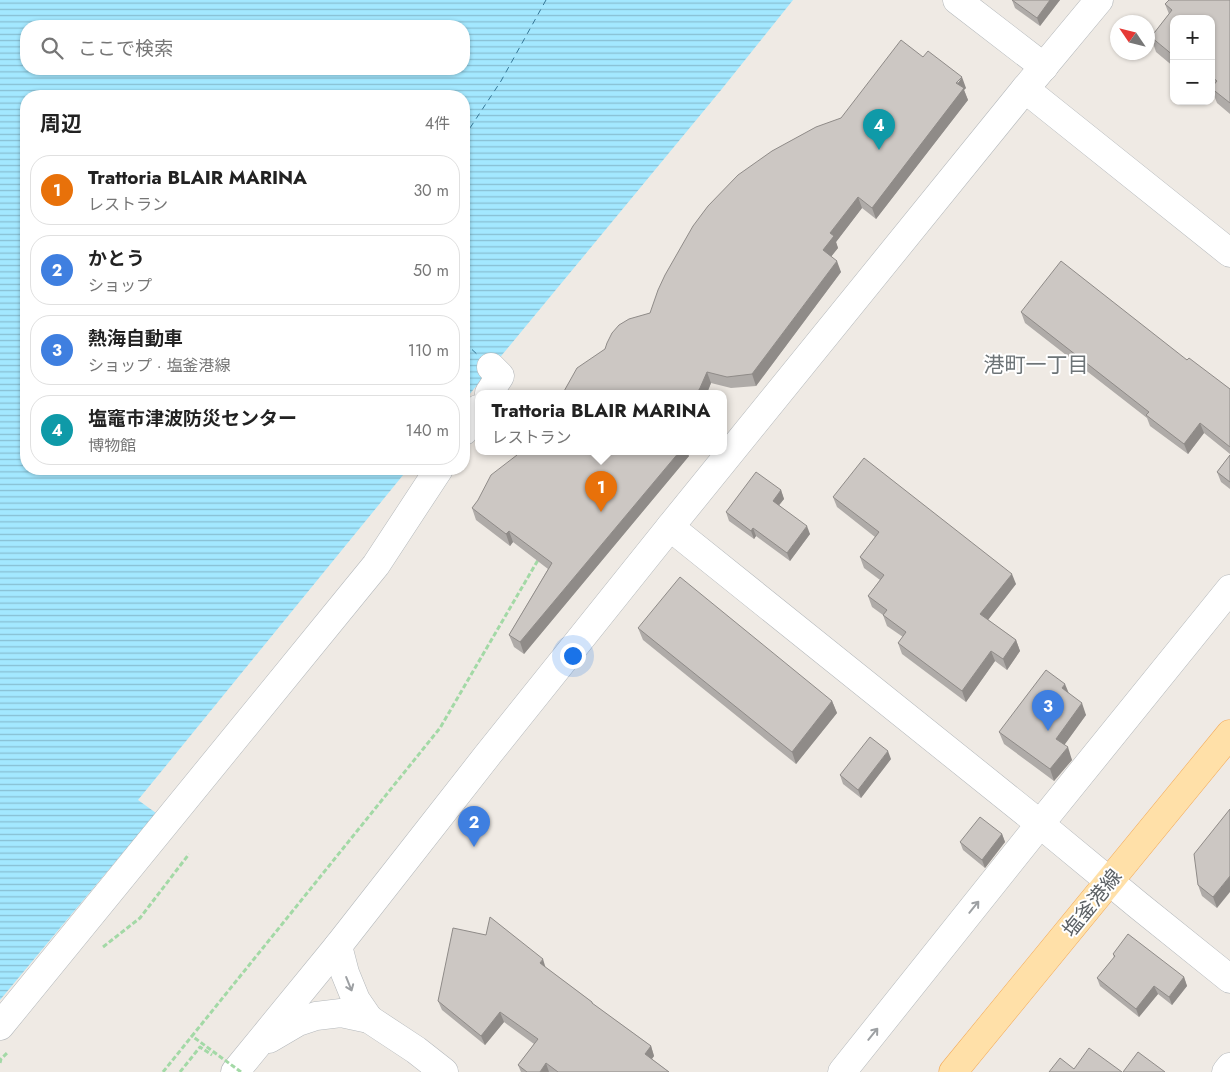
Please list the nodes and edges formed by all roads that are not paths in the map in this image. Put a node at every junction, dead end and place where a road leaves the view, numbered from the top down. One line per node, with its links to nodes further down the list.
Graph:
1 (957, 0): 3 (street)
2 (1099, 0): 3 (street)
3 (1044, 67): 4 (street)
4 (1025, 89): 5 (street); 7 (street)
5 (1230, 253)
6 (435, 475): 15 (street)
7 (670, 527): 10 (street); 12 (street)
8 (1230, 589): 10 (street)
9 (1230, 734): 11 (main road, 塩釜港線)
10 (1040, 824): 11 (street); 20 (street, one-way to 10)
11 (1110, 882): 13 (street); 21 (main road, 塩釜港線)
12 (338, 946): 14 (street, one-way to 14); 16 (street)
13 (1230, 979)
14 (369, 1019): 16 (street); 19 (street)
15 (0, 1026)
16 (256, 1047): 18 (street)
17 (1230, 1067): 22 (street)
18 (235, 1072)
19 (444, 1072)
20 (842, 1072)
21 (953, 1072)
22 (1226, 1072)

